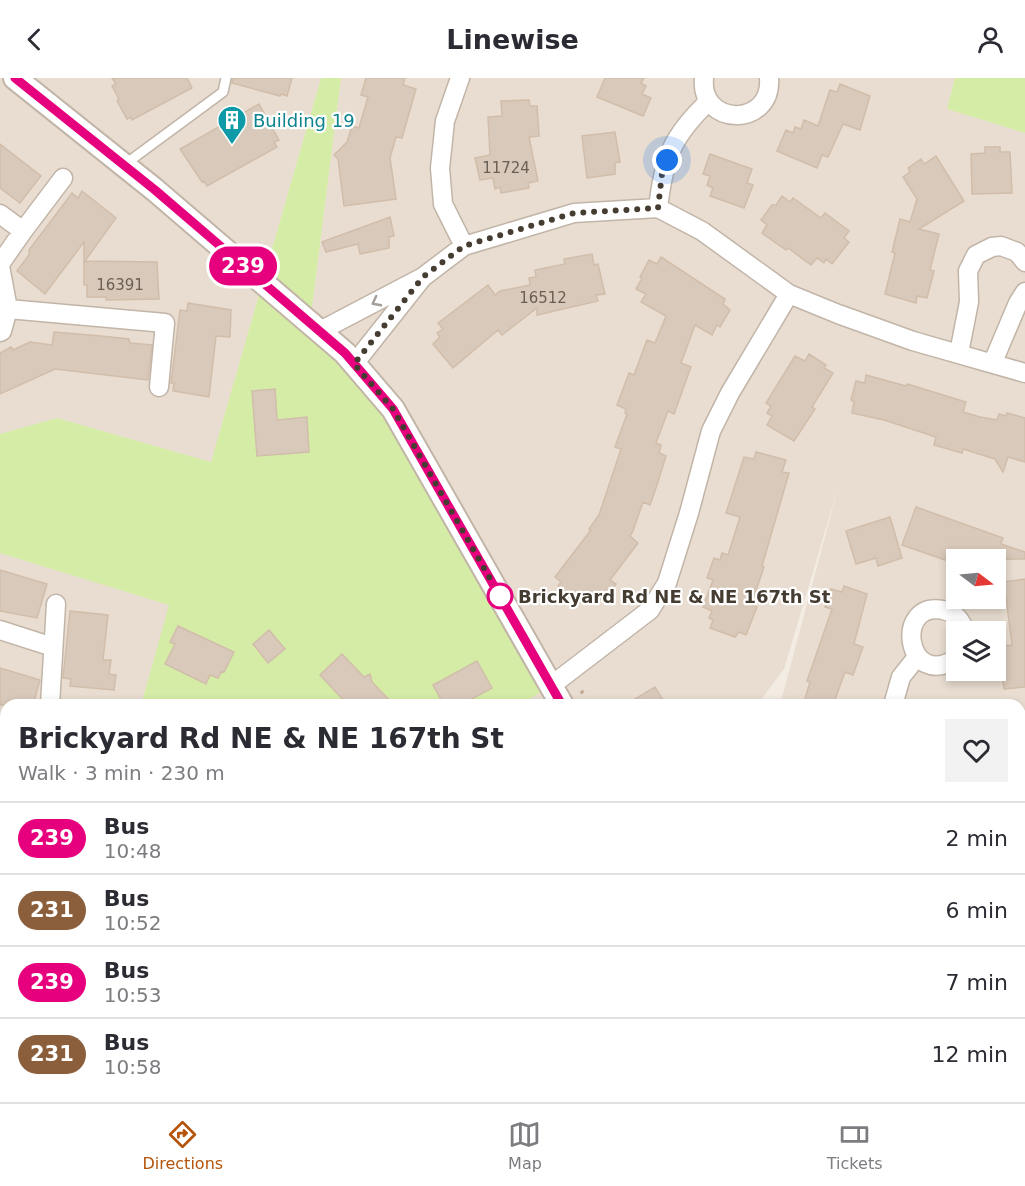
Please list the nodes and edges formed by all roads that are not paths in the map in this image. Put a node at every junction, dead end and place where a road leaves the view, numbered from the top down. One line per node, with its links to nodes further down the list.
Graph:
1 (15, 78): 7 (street)
2 (226, 78): 7 (lane)
3 (460, 78): 12 (street)
4 (704, 78): 6 (street)
5 (769, 78): 6 (street)
6 (709, 101): 9 (street)
7 (124, 165): 19 (street)
8 (63, 178): 11 (street)
9 (658, 208): 12 (street); 17 (street)
10 (0, 214): 11 (street)
11 (22, 231): 14 (street)
12 (464, 246): 15 (street)
13 (1025, 262): 21 (street)
14 (0, 265): 18 (street)
15 (423, 277): 19 (street, one-way to 19); 23 (street)
16 (1025, 292): 22 (street)
17 (789, 294): 21 (street); 32 (street)
18 (8, 309): 20 (street); 25 (street)
19 (320, 331): 23 (street)
20 (0, 332)
21 (959, 353): 22 (street)
22 (993, 362): 24 (street)
23 (354, 364): 32 (street)
24 (1025, 373)
25 (159, 387)
26 (56, 604): 29 (street)
27 (960, 621): 30 (street)
28 (0, 630): 29 (street)
29 (53, 646): 33 (street)
30 (917, 657): 31 (street); 34 (street)
31 (946, 663)
32 (557, 695)
33 (50, 699)
34 (895, 699)

